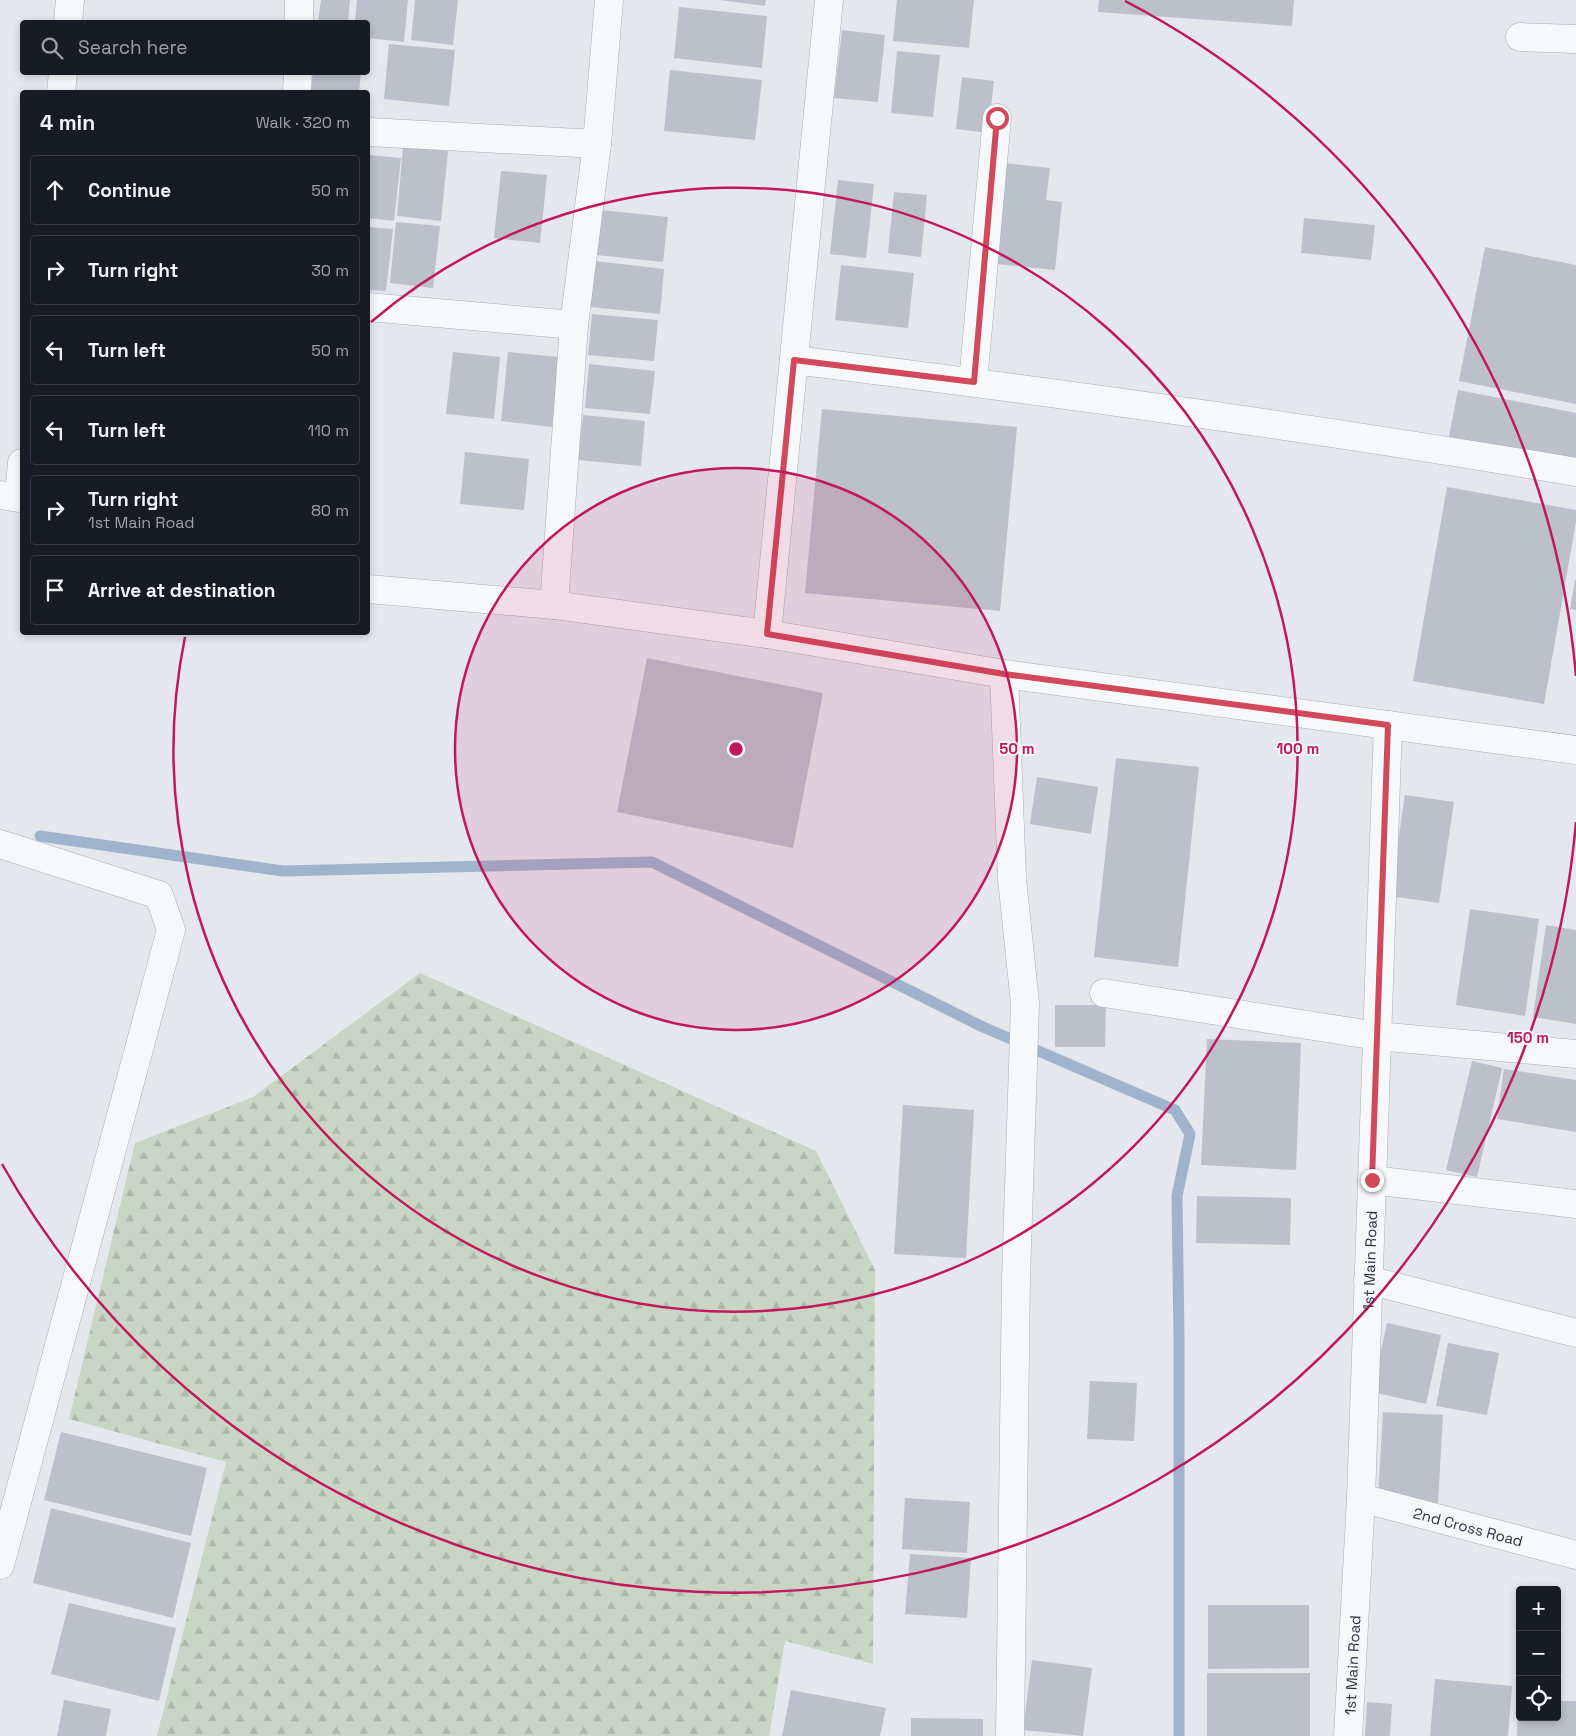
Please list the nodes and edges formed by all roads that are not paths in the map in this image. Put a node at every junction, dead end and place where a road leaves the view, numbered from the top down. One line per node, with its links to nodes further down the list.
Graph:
1 (70, 0): 5 (street)
2 (300, 0): 6 (street)
3 (609, 0): 15 (street)
4 (829, 0): 18 (street)
5 (68, 20)
6 (299, 20)
7 (1520, 37): 8 (street)
8 (1576, 39)
9 (63, 75): 11 (street)
10 (298, 75): 12 (street)
11 (61, 90)
12 (298, 90)
13 (997, 118): 19 (street)
14 (370, 132): 15 (street)
15 (597, 144): 17 (street)
16 (370, 307): 17 (street)
17 (574, 325): 24 (street)
18 (794, 360): 19 (street); 25 (street)
19 (974, 382): 20 (street)
20 (1576, 472)
21 (20, 486): 22 (street)
22 (0, 495)
23 (370, 589): 24 (street)
24 (554, 605): 25 (street)
25 (767, 634): 26 (street)
26 (1004, 674): 27 (street); 40 (street)
27 (1388, 725): 28 (street); 31 (street, 1st Main Road)
28 (1576, 750)
29 (0, 844): 39 (street)
30 (1104, 993): 31 (street)
31 (1377, 1036): 32 (street); 33 (street, 1st Main Road)
32 (1576, 1054)
33 (1372, 1180): 34 (street); 35 (street, 1st Main Road)
34 (1576, 1204)
35 (1368, 1280): 36 (street); 37 (street, 1st Main Road)
36 (1576, 1333)
37 (1361, 1498): 38 (street, 2nd Cross Road); 41 (street, 1st Main Road)
38 (1576, 1555)
39 (0, 1565)
40 (1010, 1736)
41 (1348, 1736)

